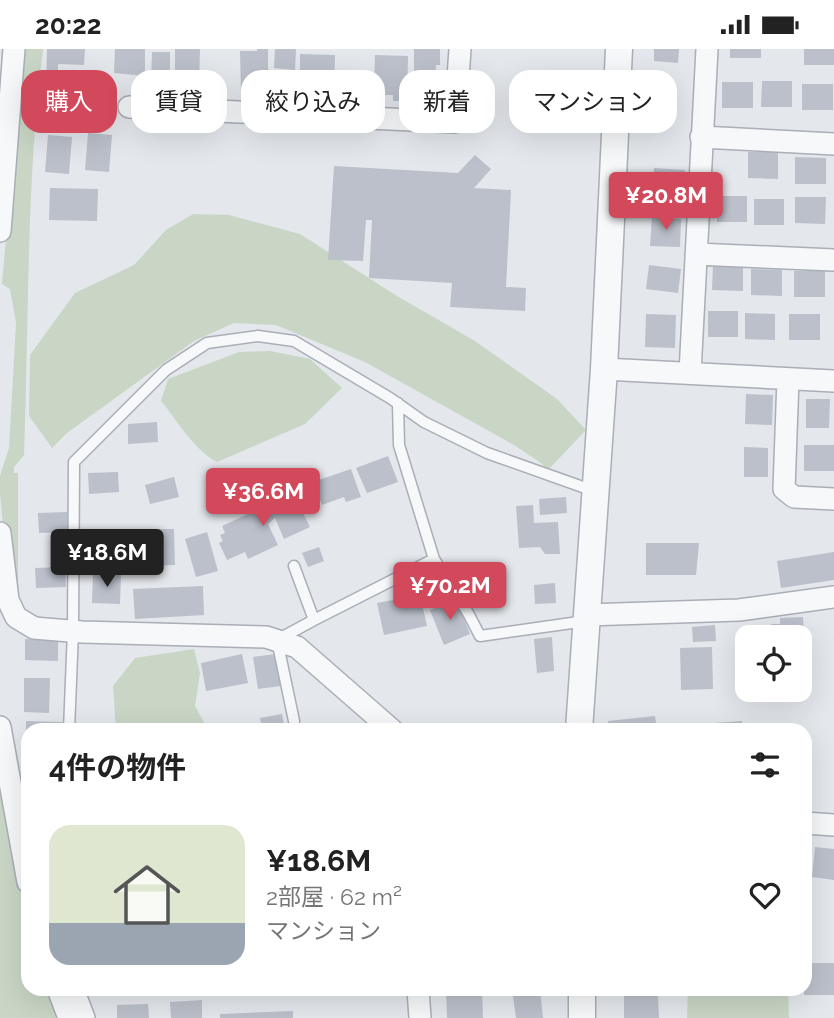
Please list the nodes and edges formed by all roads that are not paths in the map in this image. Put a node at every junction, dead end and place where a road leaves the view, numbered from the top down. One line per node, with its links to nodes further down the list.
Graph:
1 (14, 49): 8 (street)
2 (460, 49): 5 (street)
3 (619, 49): 11 (street)
4 (706, 49): 6 (street)
5 (129, 107)
6 (701, 137): 7 (street); 9 (street)
7 (834, 144)
8 (0, 231)
9 (696, 254): 10 (street); 12 (street)
10 (834, 260)
11 (604, 369): 12 (street); 16 (street)
12 (690, 373): 13 (street)
13 (788, 379): 14 (street); 17 (street)
14 (834, 381)
15 (398, 403): 16 (lane); 19 (lane); 24 (lane)
16 (595, 491): 22 (street)
17 (834, 499)
18 (0, 533): 24 (street)
19 (434, 559): 22 (lane); 23 (lane)
20 (293, 566): 23 (lane)
21 (834, 597): 22 (street)
22 (586, 618): 29 (street)
23 (314, 619): 25 (lane)
24 (73, 631): 25 (street); 27 (lane)
25 (277, 640): 26 (lane); 28 (street)
26 (293, 721)
27 (69, 723)
28 (384, 723)
29 (579, 723)
30 (0, 727): 33 (street)
31 (812, 823): 32 (street)
32 (834, 825)
33 (21, 843)
34 (61, 996): 38 (street)
35 (76, 996): 39 (street)
36 (418, 996): 40 (street)
37 (582, 996): 41 (street)
38 (69, 1018)
39 (85, 1018)
40 (420, 1018)
41 (582, 1018)

